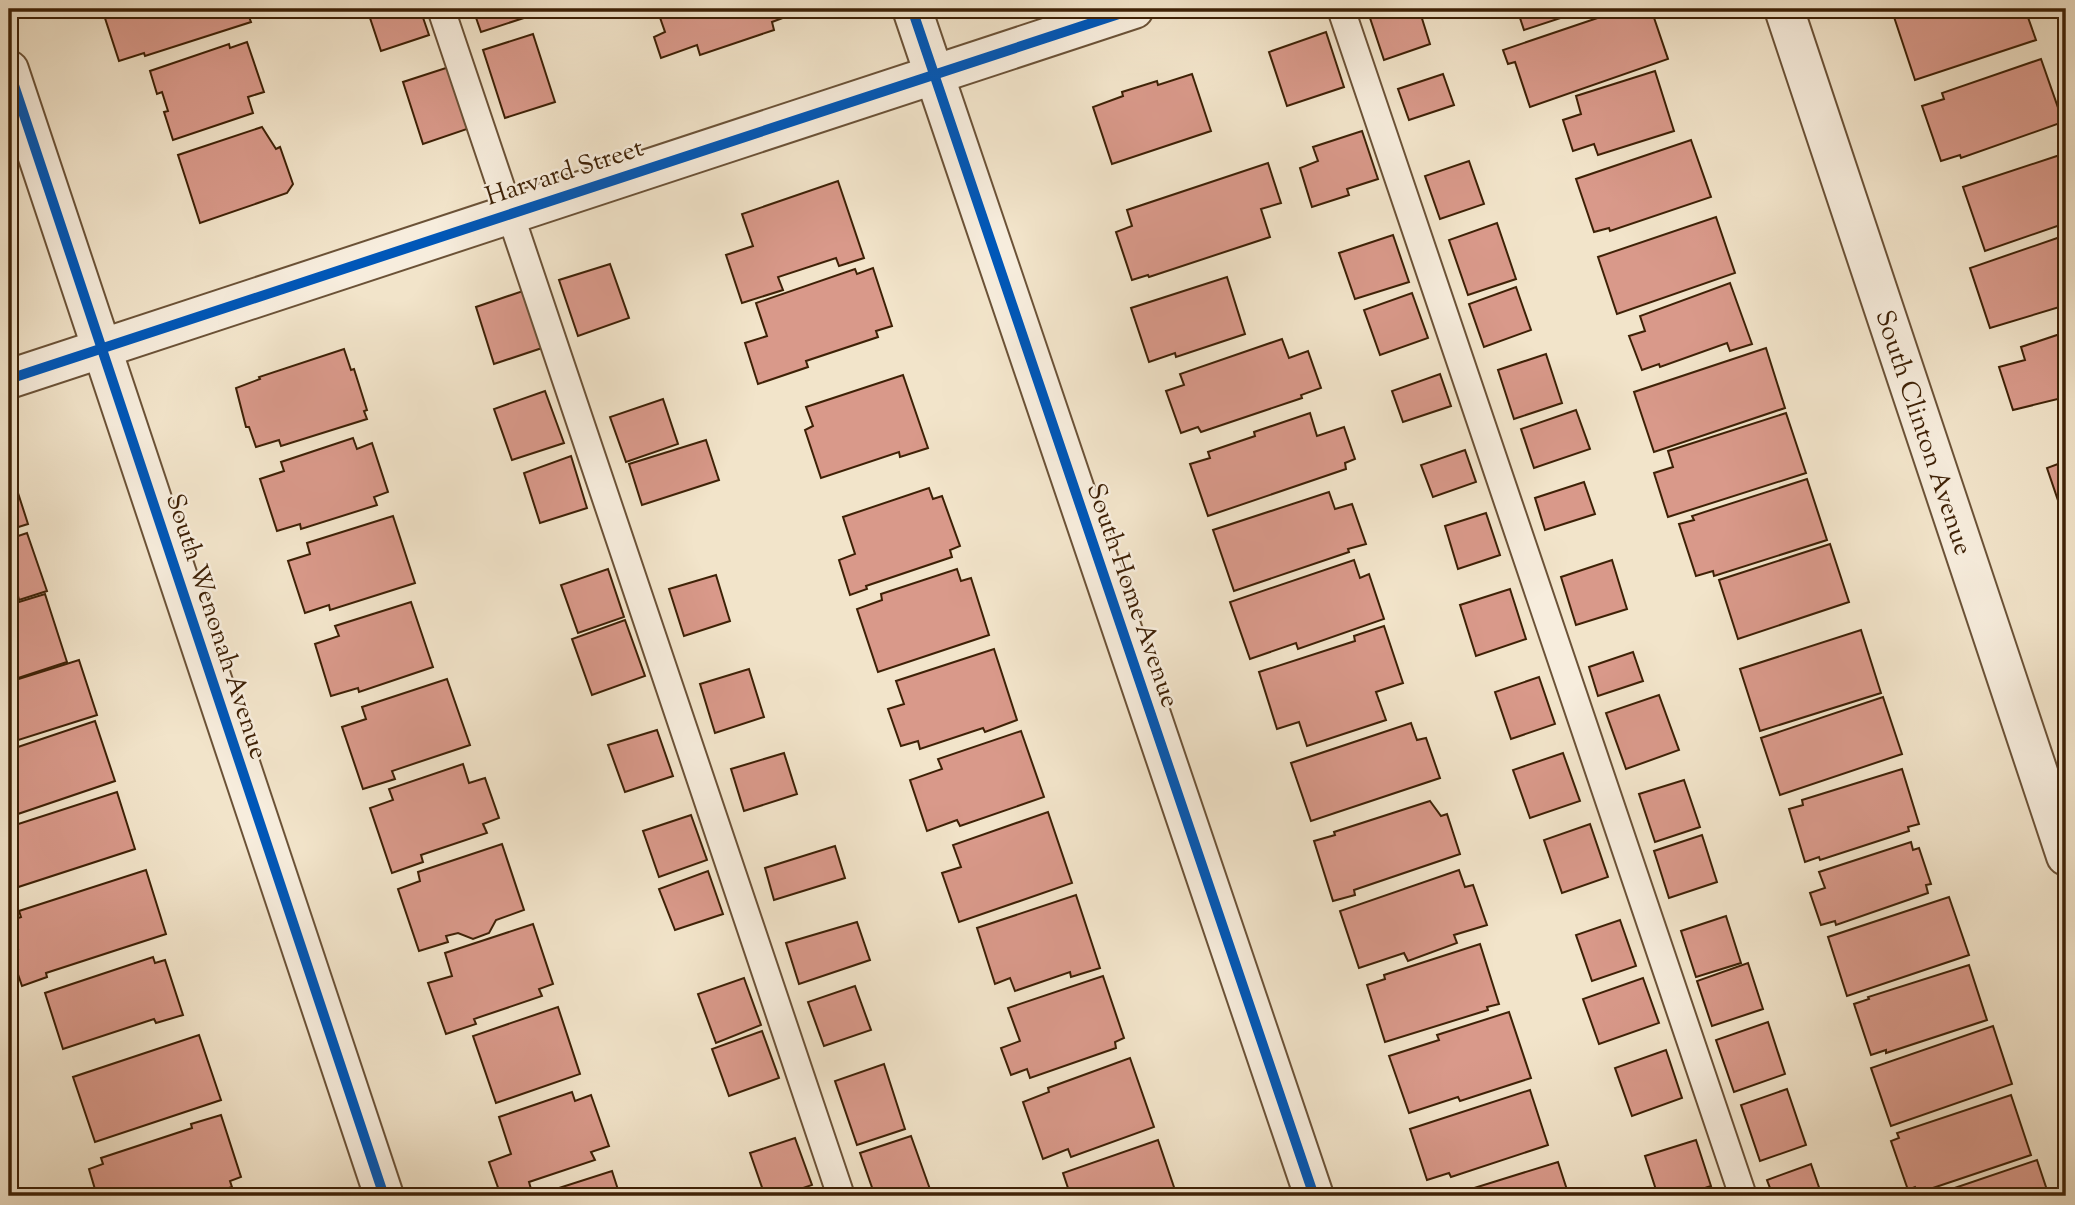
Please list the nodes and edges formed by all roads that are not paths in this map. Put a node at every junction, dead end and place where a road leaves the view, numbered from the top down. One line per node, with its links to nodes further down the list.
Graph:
1 (441, 9): 8 (lane)
2 (912, 9): 7 (street, South Home Avenue)
3 (1134, 9): 7 (street, Harvard Street)
4 (1341, 9): 15 (lane)
5 (1784, 9): 11 (street, South Clinton Avenue)
6 (9, 70): 9 (street, South Wenonah Avenue)
7 (934, 74): 8 (street, Harvard Street); 14 (street, South Home Avenue)
8 (510, 213): 9 (street, Harvard Street); 13 (lane)
9 (102, 349): 10 (street, Harvard Street); 12 (street, South Wenonah Avenue)
10 (9, 379)
11 (2066, 856)
12 (384, 1196)
13 (841, 1196)
14 (1314, 1196)
15 (1743, 1196)

